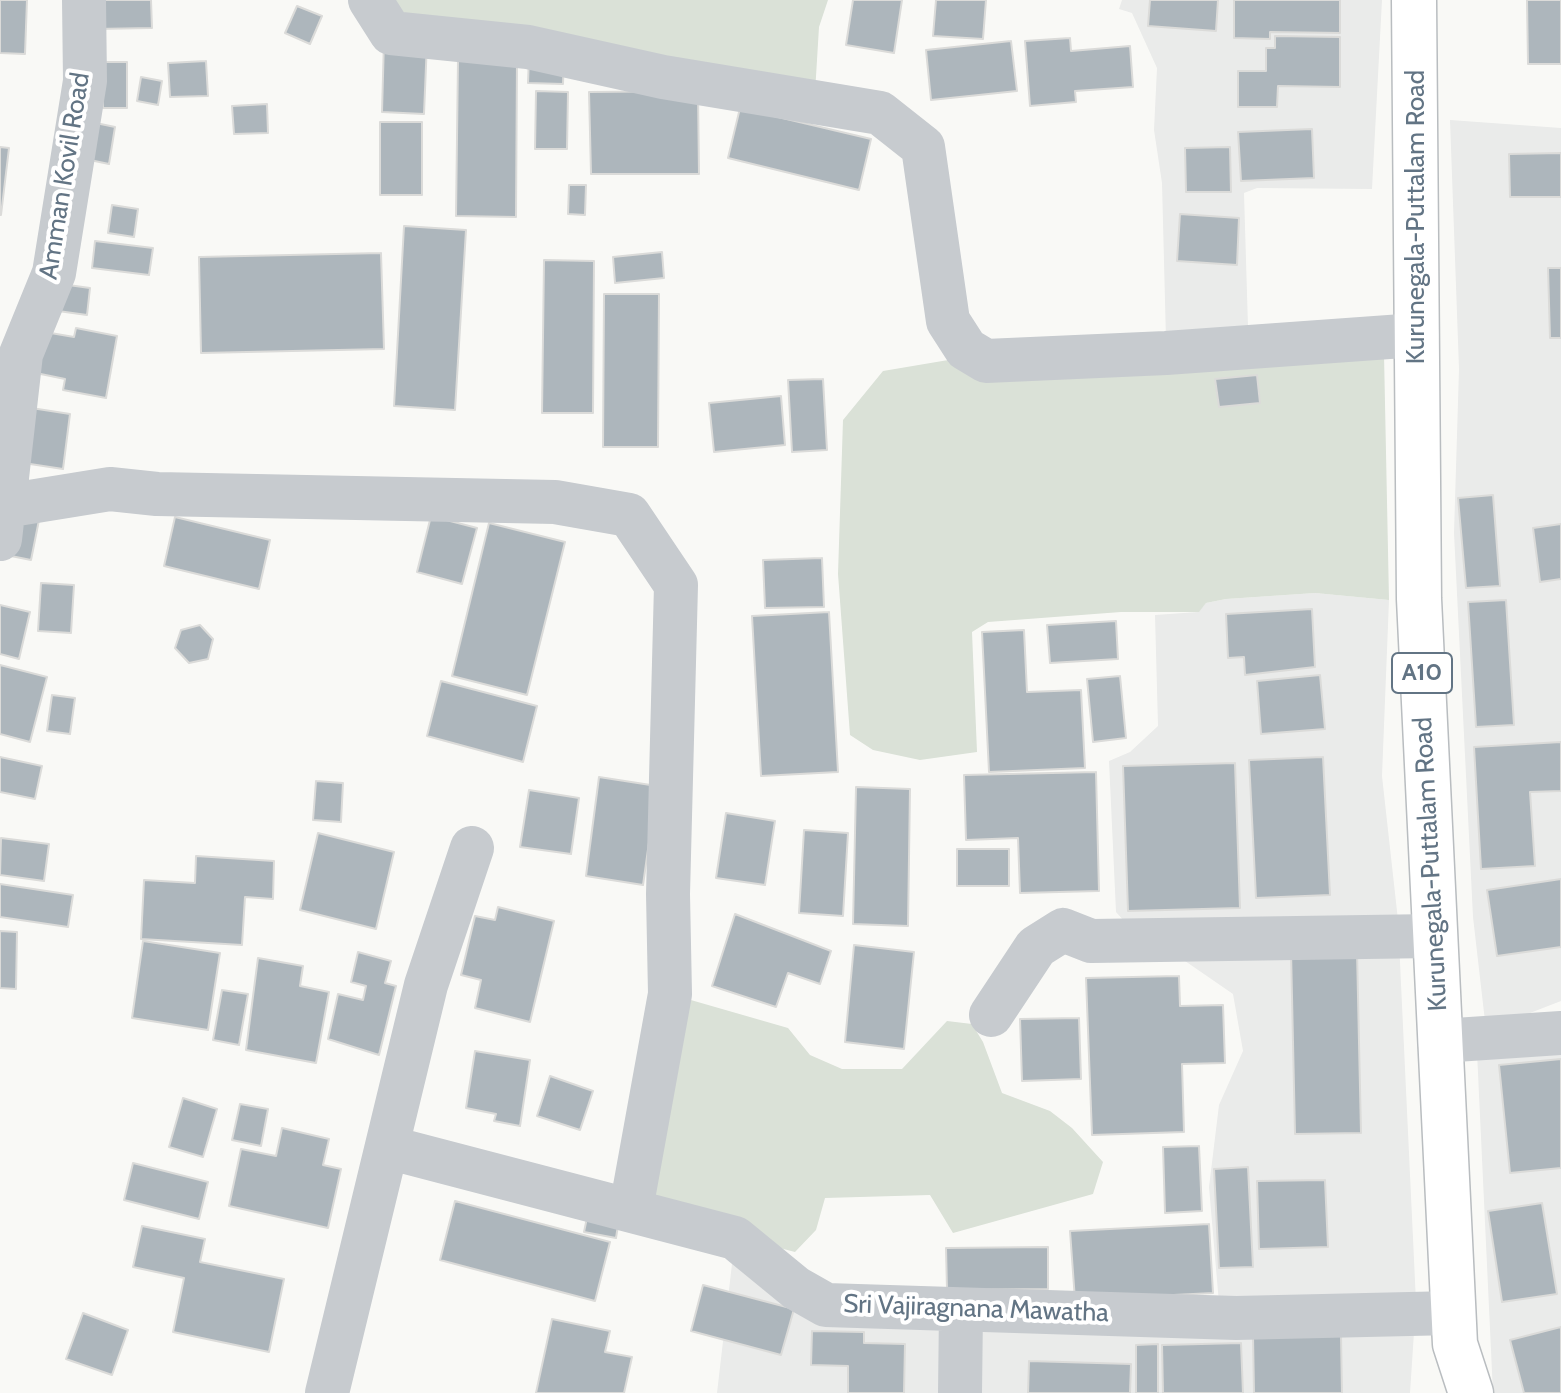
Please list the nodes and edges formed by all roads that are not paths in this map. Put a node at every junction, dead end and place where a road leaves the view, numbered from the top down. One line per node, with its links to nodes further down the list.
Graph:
1 (84, 0): 5 (street, Amman Kovil Road)
2 (370, 0): 4 (street)
3 (1414, 0): 4 (highway, Kurunegala-Puttalam Road / A10)
4 (1417, 335): 7 (highway, Kurunegala-Puttalam Road / A10)
5 (3, 522): 12 (street)
6 (472, 848): 11 (street)
7 (1434, 936): 8 (street); 10 (highway, Kurunegala-Puttalam Road / A10)
8 (991, 1015)
9 (1561, 1033): 10 (street)
10 (1440, 1041): 14 (highway, Kurunegala-Puttalam Road / A10)
11 (387, 1147): 12 (street, Sri Vajiragnana Mawatha); 15 (street)
12 (631, 1209): 13 (street, Sri Vajiragnana Mawatha)
13 (961, 1311): 14 (street, Sri Vajiragnana Mawatha); 16 (street)
14 (1454, 1328): 17 (highway, Kurunegala-Puttalam Road / A10); 18 (highway, Kurunegala-Puttalam Road / A10)
15 (327, 1393)
16 (960, 1393)
17 (1445, 1393)
18 (1471, 1393)

